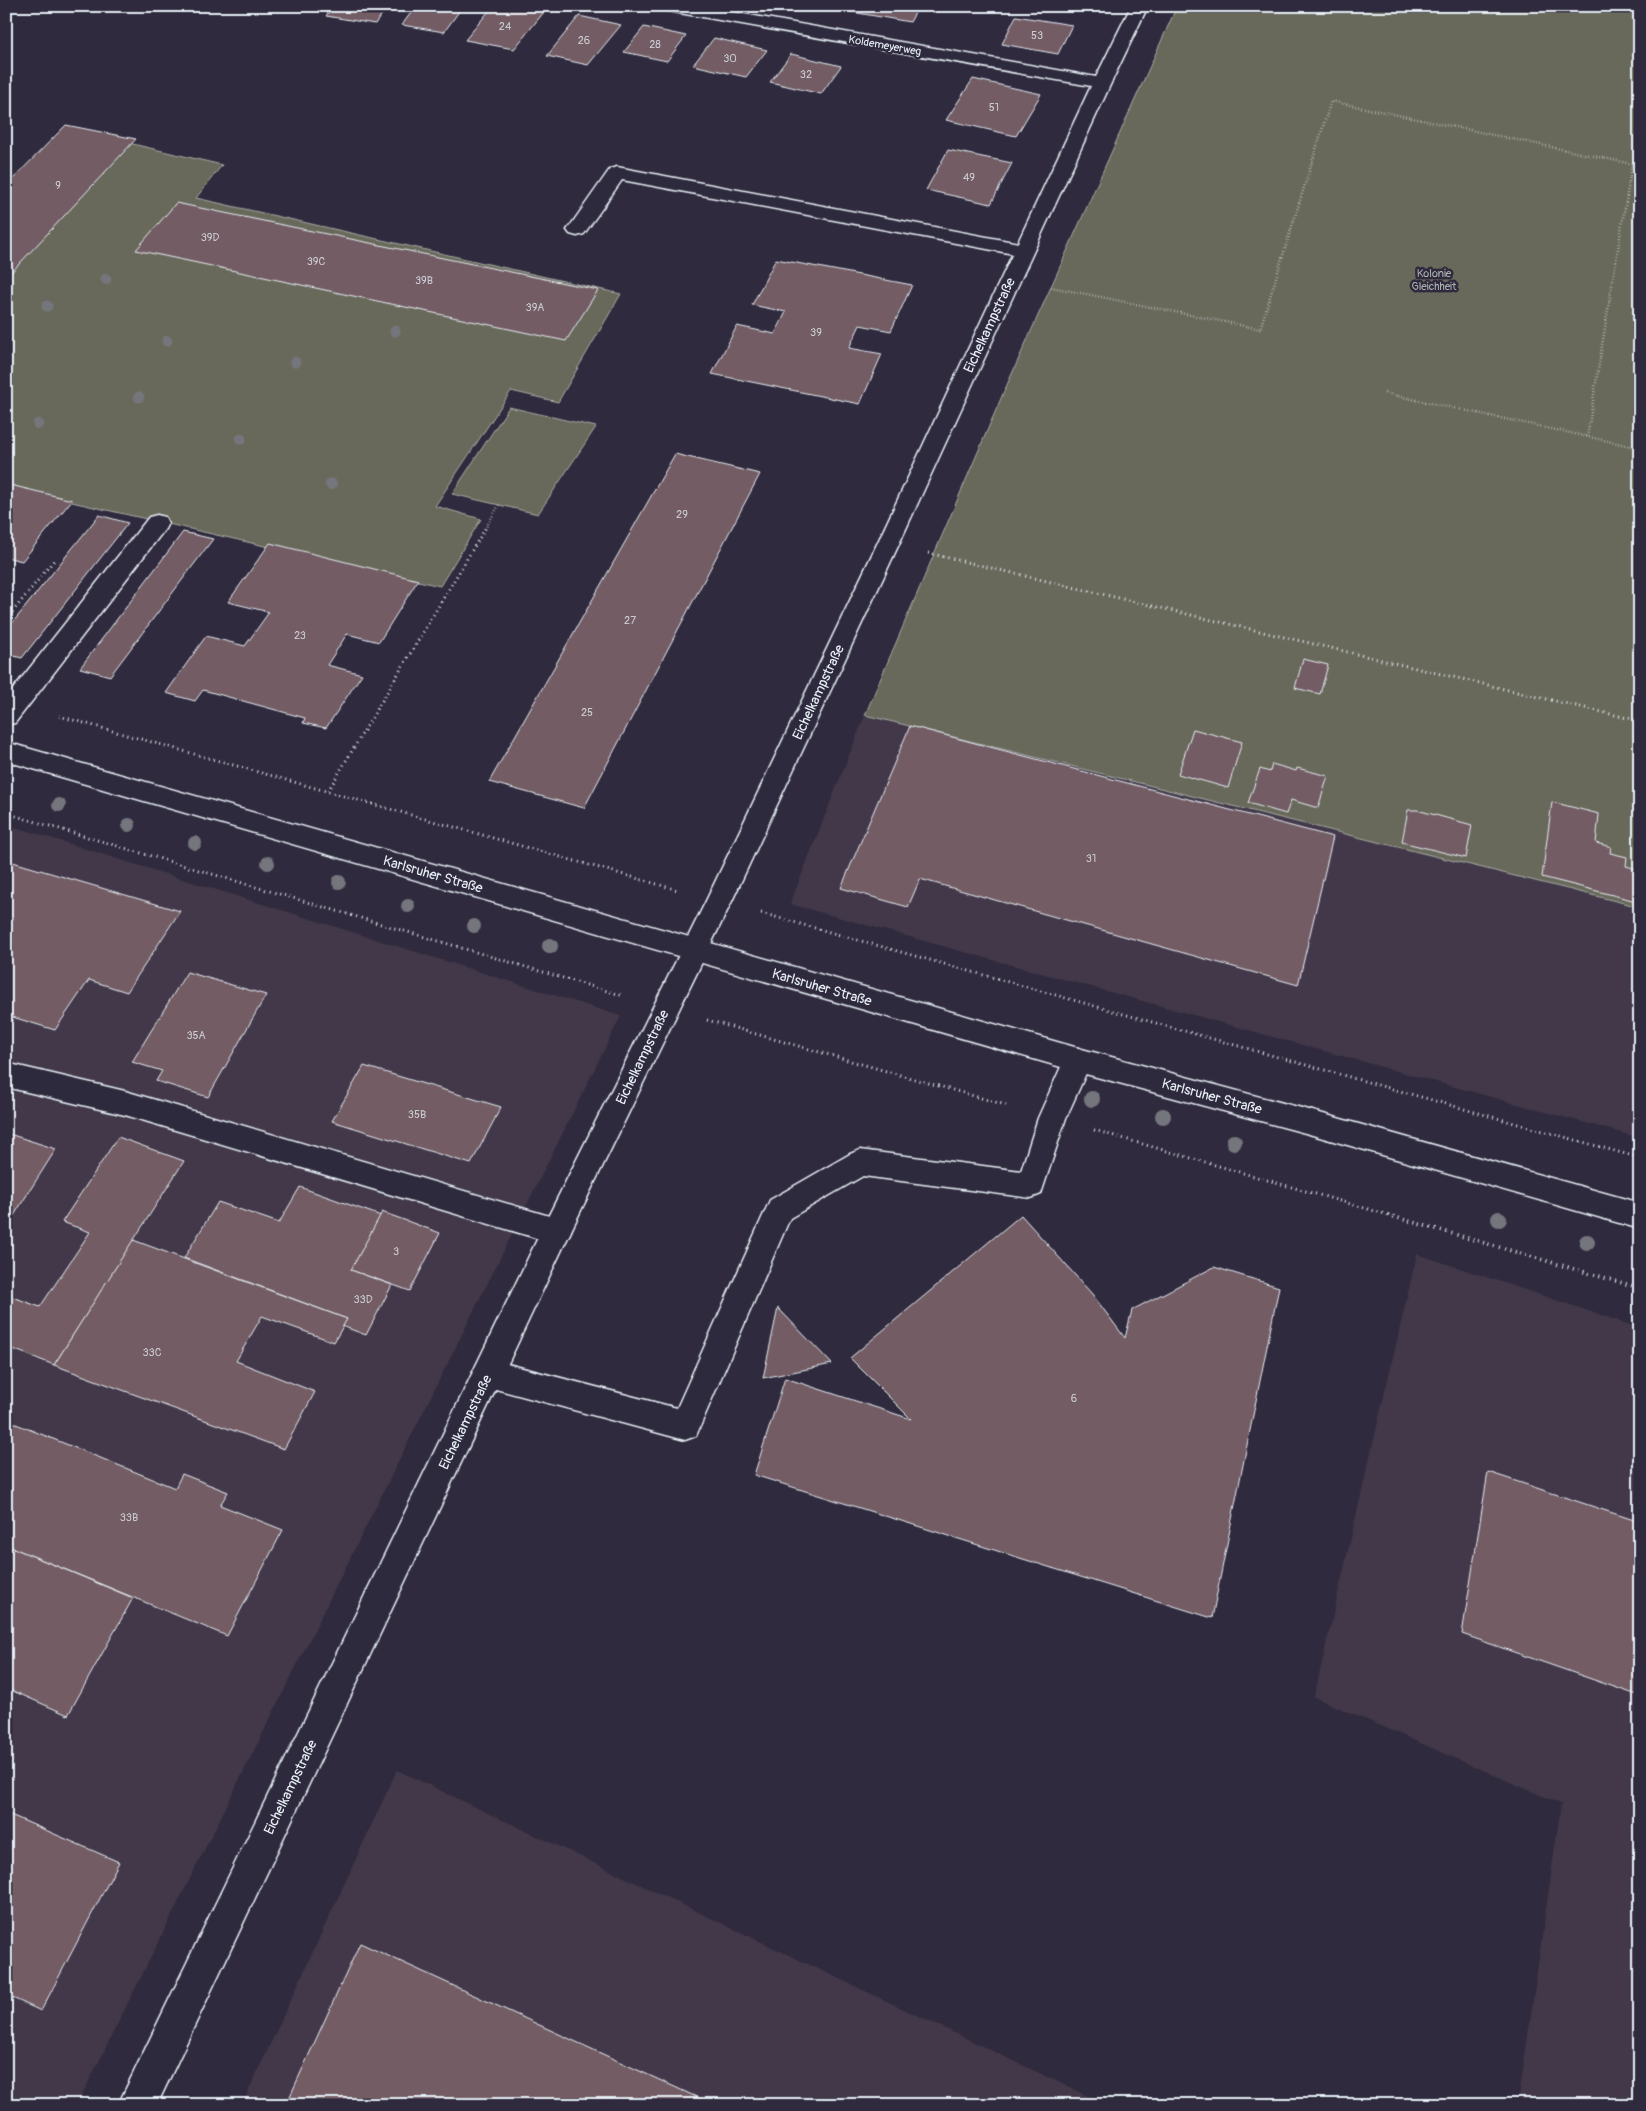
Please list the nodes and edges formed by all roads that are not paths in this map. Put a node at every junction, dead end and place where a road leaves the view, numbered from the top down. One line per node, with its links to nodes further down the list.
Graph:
1 (668, 6): 3 (street, Koldemeyerweg)
2 (1140, 6): 3 (street, Eichelkampstraße)
3 (1102, 83): 5 (street, Eichelkampstraße)
4 (577, 230): 5 (street)
5 (1024, 250): 9 (street, Eichelkampstraße)
6 (156, 523): 7 (street)
7 (11, 710)
8 (6, 751): 9 (street, Karlsruher Straße)
9 (695, 950): 10 (street, Karlsruher Straße); 13 (street, Eichelkampstraße)
10 (1078, 1060): 12 (street, Karlsruher Straße); 14 (street)
11 (6, 1076): 13 (street)
12 (1640, 1216)
13 (556, 1230): 14 (street, Eichelkampstraße)
14 (488, 1374): 15 (street, Eichelkampstraße)
15 (137, 2105)

